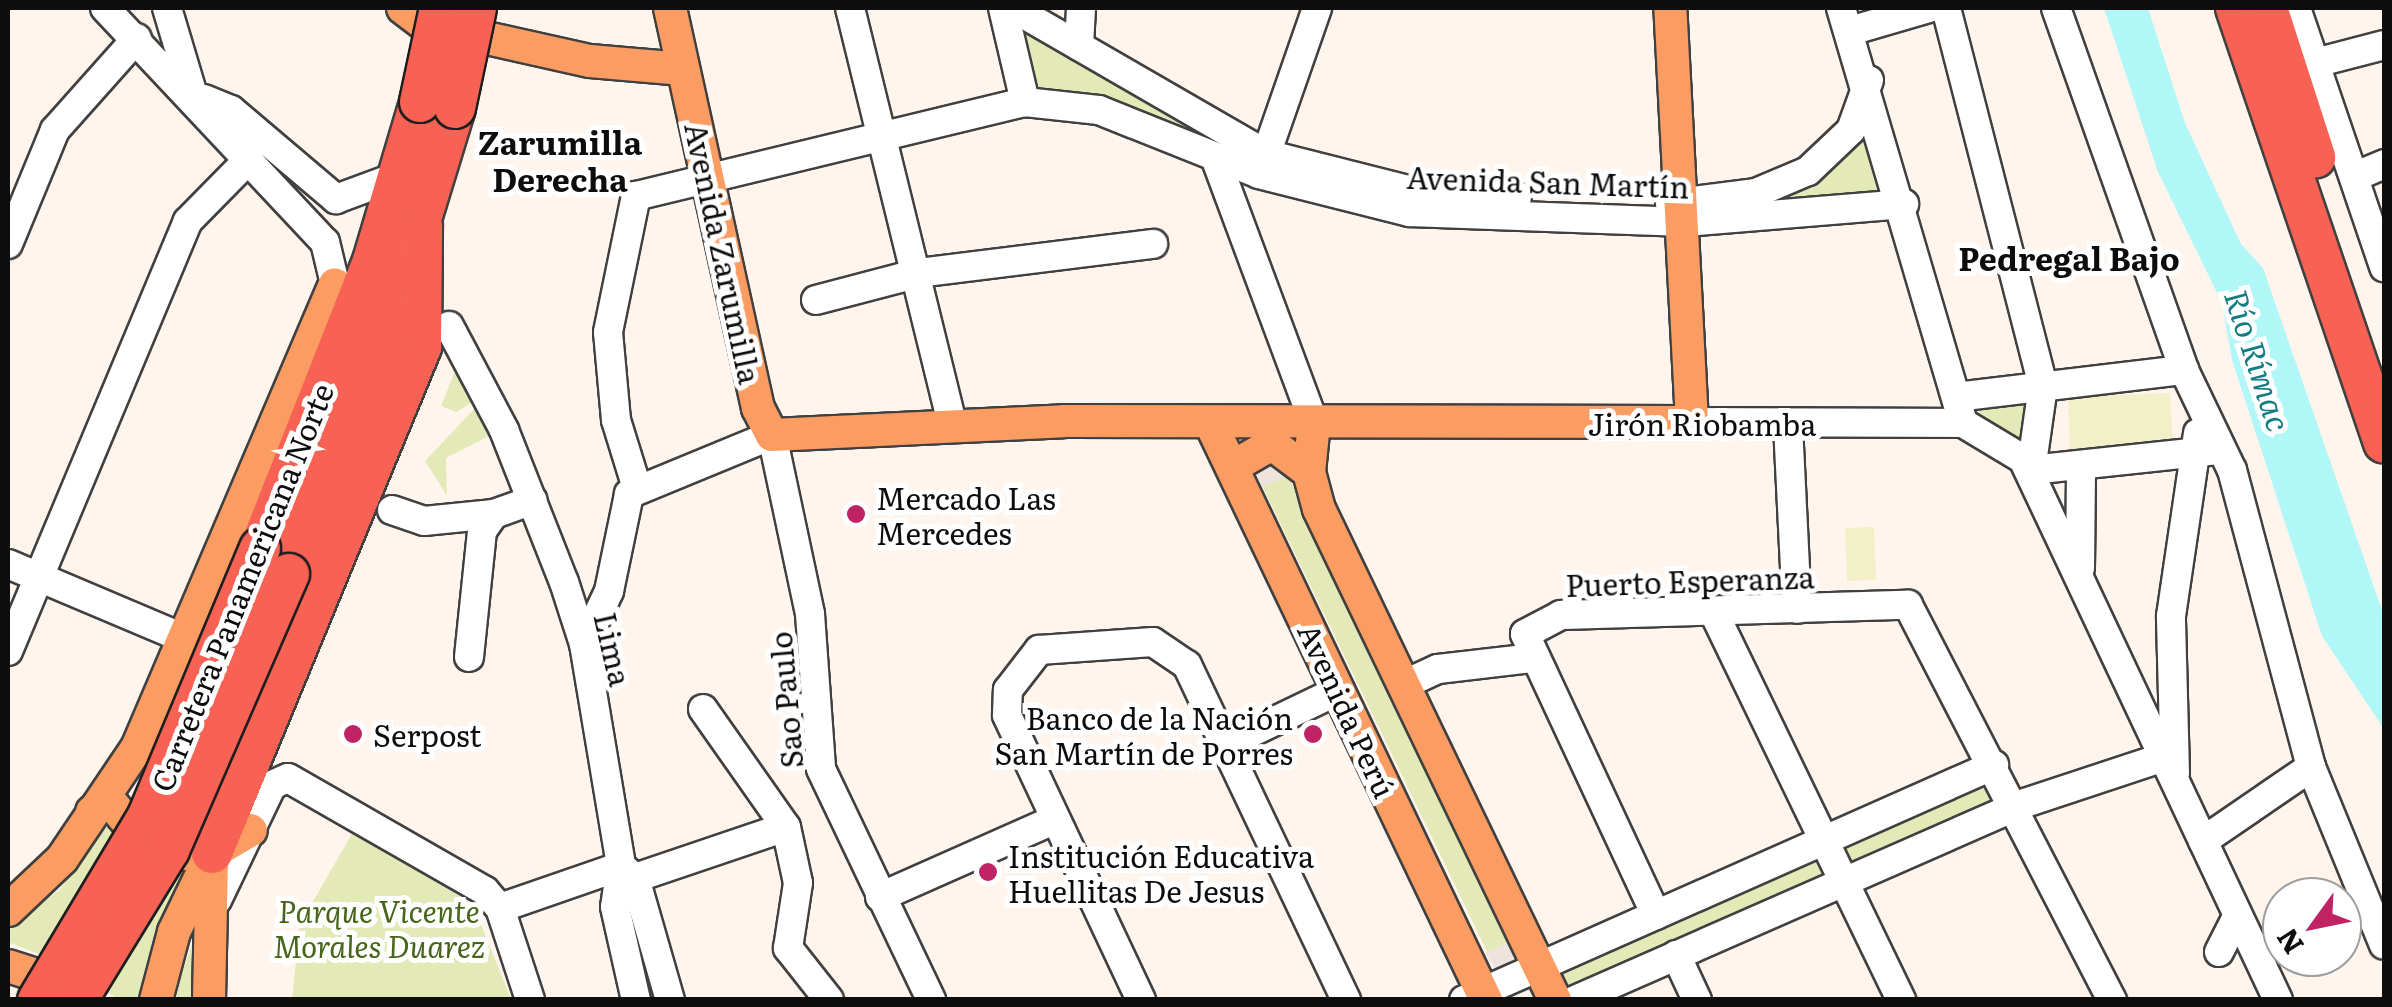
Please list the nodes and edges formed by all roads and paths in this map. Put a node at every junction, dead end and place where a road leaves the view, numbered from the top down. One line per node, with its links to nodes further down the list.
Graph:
1 (106, 8): 20 (street)
2 (166, 8): 26 (street)
3 (403, 8): 24 (main road)
4 (440, 8): 28 (highway, bridge)
5 (476, 8): 28 (highway, bridge)
6 (670, 8): 24 (main road, Avenida Zarumilla)
7 (850, 8): 29 (street)
8 (1002, 8): 27 (street)
9 (1012, 8): 22 (street, Avenida San Martín)
10 (1081, 8): 22 (street)
11 (1317, 8): 32 (street)
12 (1670, 8): 38 (main road)
13 (1930, 8): 19 (street)
14 (1946, 8): 49 (street)
15 (2056, 8): 47 (street)
16 (2236, 8): 57 (highway)
17 (2266, 8): 48 (highway)
18 (2296, 8): 23 (street)
19 (1846, 19): 25 (street)
20 (136, 38): 26 (street); 40 (street)
21 (2384, 45): 23 (street)
22 (1079, 46): 32 (street, Avenida San Martín)
23 (2314, 63): 35 (street)
24 (683, 69): 36 (main road, Avenida Zarumilla)
25 (1868, 80): 37 (street); 38 (street, Avenida San Martín)
26 (193, 94): 31 (street); 34 (street)
27 (1025, 102): 29 (street, Avenida San Martín); 30 (street, Avenida San Martín)
28 (438, 105): 34 (highway); 39 (highway)
29 (882, 137): 36 (street, Avenida San Martín); 43 (street)
30 (1214, 157): 32 (street, Avenida San Martín); 53 (street)
31 (249, 159): 44 (street); 69 (street)
32 (1262, 164): 38 (street, Avenida San Martín)
33 (2384, 164): 35 (street)
34 (396, 169): 44 (highway); 67 (highway, Carretera Panamericana Norte)
35 (2354, 177): 42 (street)
36 (706, 178): 56 (main road, Avenida Zarumilla); 63 (street, Avenida San Martín)
37 (1904, 204): 38 (street, Avenida San Martín); 50 (street)
38 (1684, 213): 52 (main road)
39 (422, 227): 67 (highway, Carretera Panamericana Norte); 93 (highway)
40 (8, 244)
41 (1153, 244): 43 (street)
42 (2384, 267)
43 (919, 273): 45 (street); 54 (street)
44 (335, 284): 73 (main road)
45 (816, 300)
46 (449, 326): 64 (street, Lima)
47 (2184, 370): 49 (street, Jirón Riobamba); 58 (street)
48 (2384, 376)
49 (2044, 386): 50 (street, Jirón Riobamba); 61 (street)
50 (1960, 410): 55 (street, Jirón Riobamba); 61 (street)
51 (1210, 422): 53 (main road, Jirón Riobamba); 54 (main road, Jirón Riobamba); 60 (main road, Avenida Perú)
52 (1692, 422): 53 (main road, Jirón Riobamba); 55 (street, Jirón Riobamba)
53 (1314, 423): 62 (main road, Avenida Perú)
54 (952, 424): 56 (main road, Jirón Riobamba)
55 (1788, 425): 71 (street)
56 (772, 435): 63 (street); 97 (street, Sao Paulo)
57 (2384, 443)
58 (2207, 451): 59 (street); 84 (street); 85 (street)
59 (2081, 465): 61 (street); 70 (street)
60 (1232, 467): 62 (main road); 79 (main road, Avenida Perú)
61 (2031, 470): 70 (street)
62 (1309, 472): 78 (main road, Avenida Perú)
63 (637, 488): 74 (street)
64 (534, 500): 66 (street); 74 (street, Lima)
65 (392, 510): 66 (street)
66 (494, 514): 76 (street)
67 (275, 561): 109 (highway, Carretera Panamericana Norte, bridge); 110 (highway, Carretera Panamericana Norte, bridge)
68 (8, 564): 69 (street)
69 (39, 577): 73 (street); 75 (street)
70 (2080, 578): 82 (street)
71 (1797, 609): 72 (street, Puerto Esperanza); 83 (street, Puerto Esperanza)
72 (1715, 615): 77 (street, Puerto Esperanza); 91 (street)
73 (190, 641): 86 (main road)
74 (584, 644): 94 (street, Lima)
75 (8, 651)
76 (469, 657)
77 (1531, 658): 78 (street); 101 (street)
78 (1403, 685): 106 (main road, Avenida Perú)
79 (1339, 690): 81 (street); 108 (main road, Avenida Perú)
80 (703, 710): 89 (street)
81 (1228, 743): 88 (street); 120 (street)
82 (2161, 758): 85 (street); 87 (street)
83 (1994, 765): 87 (street); 91 (street)
84 (2311, 767): 92 (street); 103 (street)
85 (2176, 789): 92 (street)
86 (108, 799): 93 (main road); 95 (main road); 100 (main road)
87 (2016, 806): 96 (street); 125 (street)
88 (1054, 820): 97 (street); 119 (street)
89 (786, 827): 94 (street); 117 (street)
90 (251, 830): 93 (main road); 98 (street); 99 (street)
91 (1825, 840): 96 (street); 101 (street)
92 (2203, 840): 102 (street)
93 (212, 852): 98 (main road); 112 (main road)
94 (628, 872): 99 (street); 115 (street); 116 (street, Lima)
95 (8, 881)
96 (1844, 883): 105 (street); 124 (street)
97 (880, 898): 118 (street, Sao Paulo)
98 (217, 900): 113 (main road)
99 (500, 908): 114 (street)
100 (8, 910)
101 (1656, 914): 106 (street)
102 (2236, 919): 104 (street); 126 (street)
103 (2384, 945)
104 (2219, 952)
105 (1676, 955): 122 (street); 123 (street)
106 (1539, 964): 108 (street); 121 (main road, Avenida Perú)
107 (8, 966): 111 (main road)
108 (1477, 997)
109 (38, 1000)
110 (77, 1000)
111 (91, 1000)
112 (156, 1000)
113 (209, 1000)
114 (530, 1000)
115 (636, 1000)
116 (670, 1000)
117 (829, 1000)
118 (931, 1000)
119 (1141, 1000)
120 (1346, 1000)
121 (1555, 1000)
122 (1575, 1000)
123 (1697, 1000)
124 (1900, 1000)
125 (2112, 1000)
126 (2278, 1000)

